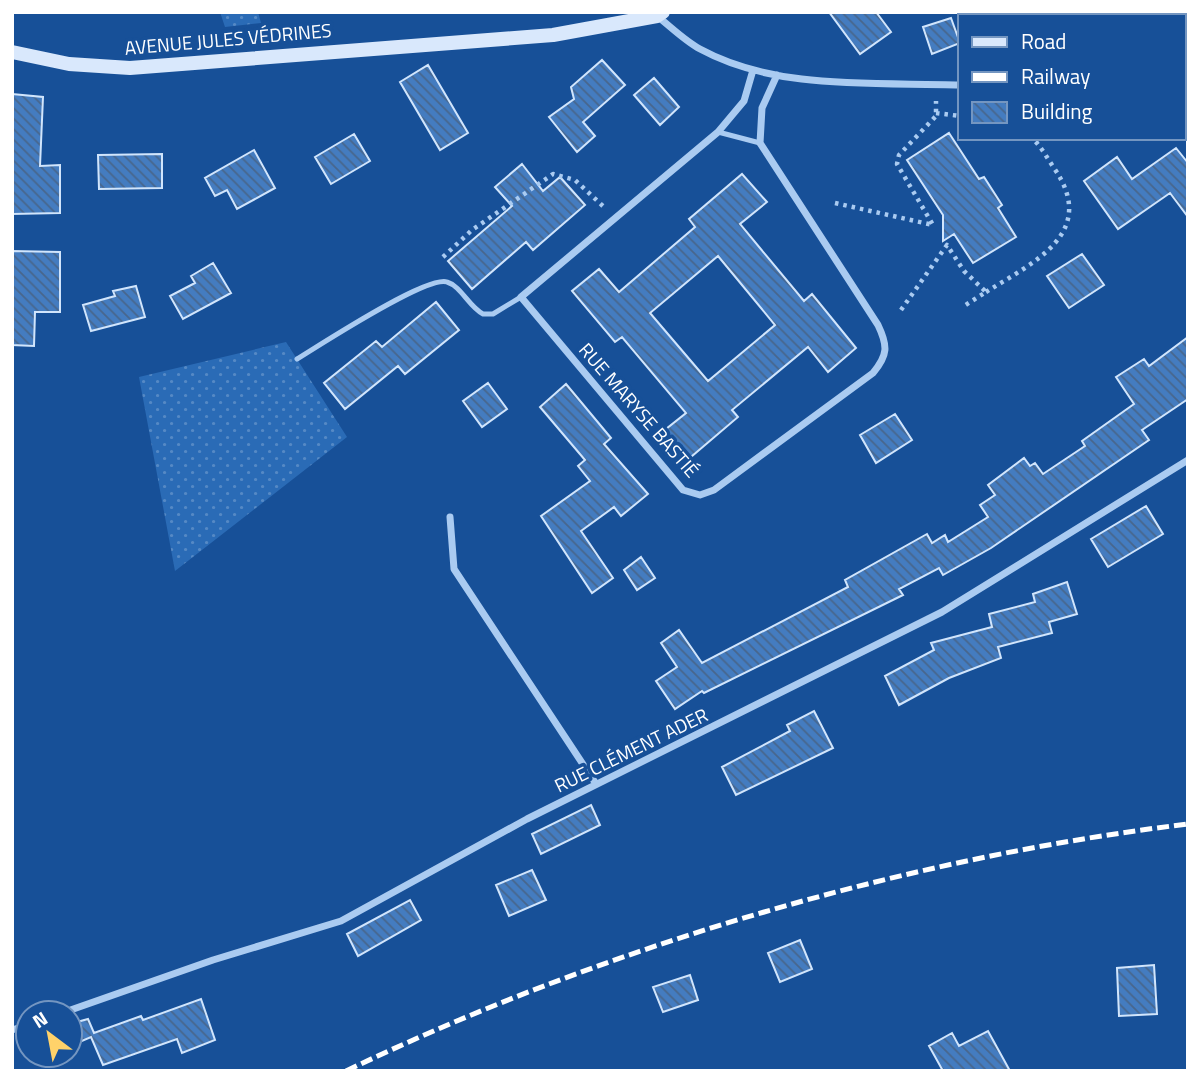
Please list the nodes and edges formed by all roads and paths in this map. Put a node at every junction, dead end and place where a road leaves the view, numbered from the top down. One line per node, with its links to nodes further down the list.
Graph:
1 (659, 14): 2 (main road, AVENUE JULES VÉDRINES); 3 (street)
2 (12, 52)
3 (753, 70): 4 (street); 9 (street)
4 (777, 75): 5 (street); 11 (street)
5 (958, 85)
6 (936, 101): 7 (path)
7 (936, 113): 8 (path); 12 (path)
8 (958, 116)
9 (718, 132): 11 (lane); 16 (street)
10 (1033, 140): 15 (path)
11 (760, 143): 16 (street, RUE MARYSE BASTIÉ)
12 (835, 203)
13 (607, 209): 14 (path)
14 (443, 257)
15 (986, 292): 17 (path); 18 (path)
16 (521, 297): 19 (lane)
17 (964, 306)
18 (901, 310)
19 (297, 359)
20 (1188, 460): 22 (street, RUE CLÉMENT ADER)
21 (450, 517): 22 (street)
22 (596, 784): 23 (street, RUE CLÉMENT ADER)
23 (84, 1005)

